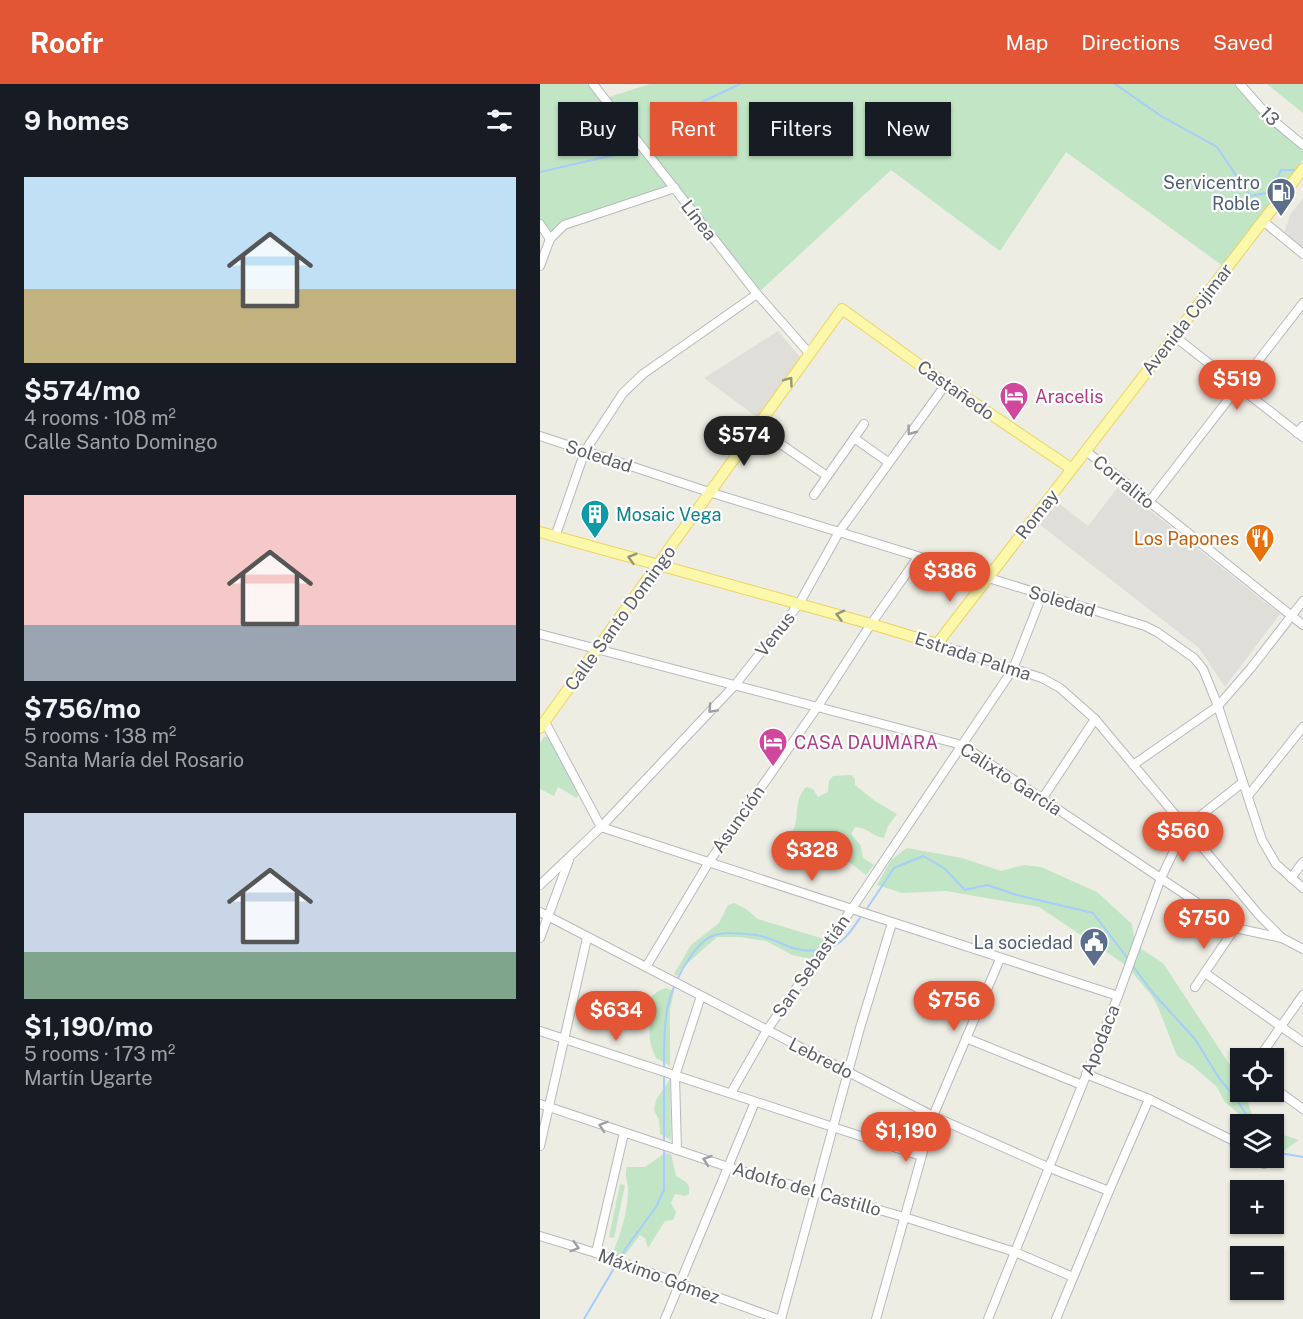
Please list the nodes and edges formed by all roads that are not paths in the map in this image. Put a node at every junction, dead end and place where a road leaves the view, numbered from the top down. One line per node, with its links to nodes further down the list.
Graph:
1 (593, 84): 5 (street, Línea)
2 (1240, 84): 3 (street, 13)
3 (1303, 145)
4 (1300, 174): 6 (main road, Avenida Cojímar)
5 (675, 189): 8 (street); 11 (street, Línea)
6 (1263, 221): 9 (street); 14 (main road, Avenida Cojímar)
7 (540, 224): 8 (street)
8 (550, 239): 10 (street)
9 (1303, 254)
10 (540, 266)
11 (757, 294): 15 (street, Línea); 23 (street)
12 (1303, 303): 17 (street)
13 (842, 309): 15 (main road, Calle Santo Domingo); 16 (main road, Castañedo)
14 (1174, 336): 17 (street); 24 (main road, Avenida Cojímar)
15 (810, 353): 19 (main road, Calle Santo Domingo, one-way to 15)
16 (946, 384): 25 (street, Venus, one-way to 25); 26 (main road, Castañedo)
17 (1239, 387): 20 (street); 30 (street)
18 (864, 424): 22 (street)
19 (756, 427): 27 (street); 28 (main road, Calle Santo Domingo)
20 (1301, 432)
21 (540, 436): 23 (street, Soledad)
22 (854, 438): 25 (street); 27 (street)
23 (585, 451): 28 (street, Soledad); 33 (street)
24 (1086, 451): 26 (main road, Avenida Cojímar); 30 (street, Corralito)
25 (888, 462): 32 (street, Venus)
26 (1072, 469): 36 (main road, Romay)
27 (826, 476): 29 (street)
28 (708, 492): 32 (street, Soledad); 35 (main road, Calle Santo Domingo)
29 (814, 495)
30 (1149, 502): 40 (street, Corralito)
31 (540, 532): 33 (main road, Estrada Palma)
32 (839, 532): 34 (street, Soledad); 39 (street, Venus)
33 (555, 537): 35 (main road, Estrada Palma, one-way to 33)
34 (918, 557): 36 (street, Soledad); 41 (street, Asunción)
35 (658, 565): 39 (main road, Estrada Palma); 45 (main road, Calle Santo Domingo)
36 (987, 579): 37 (street, Soledad); 44 (main road, Romay)
37 (1042, 595): 46 (street, San Sebastián); 49 (street, Soledad)
38 (1303, 601): 40 (street)
39 (799, 604): 41 (main road, Estrada Palma, one-way to 39); 47 (street, Venus)
40 (1291, 616): 42 (street, Corralito); 49 (street)
41 (871, 624): 44 (main road, Estrada Palma); 48 (street, Asunción)
42 (1303, 625)
43 (540, 634): 45 (street, Calixto García)
44 (937, 644): 46 (street, Estrada Palma)
45 (598, 650): 47 (street, Calixto García); 51 (main road, Calle Santo Domingo)
46 (1013, 669): 50 (street, Estrada Palma); 53 (street, San Sebastián)
47 (735, 685): 48 (street, Calixto García); 58 (street, Venus, one-way to 58)
48 (818, 706): 53 (street, Calixto García); 61 (street, Asunción)
49 (1218, 706): 54 (street); 55 (street, Soledad)
50 (1095, 719): 54 (street, Estrada Palma); 57 (street)
51 (542, 725): 58 (street)
52 (1303, 727): 56 (street)
53 (962, 745): 57 (street, Calixto García); 67 (street, San Sebastián)
54 (1132, 765): 59 (street, Estrada Palma)
55 (1242, 783): 56 (street, Soledad); 59 (street, Apodaca)
56 (1248, 796): 64 (street, Soledad)
57 (1042, 798): 63 (street, Calixto García)
58 (601, 827): 60 (street, Venus); 61 (street)
59 (1185, 828): 63 (street, Apodaca); 73 (street, Estrada Palma)
60 (571, 857): 65 (street, Venus); 68 (street, Venus)
61 (709, 862): 67 (street); 76 (street, Asunción)
62 (1303, 862): 64 (street)
63 (1161, 878): 70 (street, Calixto García); 81 (street, Apodaca)
64 (1291, 878): 66 (street, Soledad)
65 (540, 885)
66 (1303, 888)
67 (851, 910): 69 (street); 84 (street, San Sebastián)
68 (544, 914): 71 (street, Venus); 72 (street, Lebredo)
69 (892, 923): 75 (street); 89 (street)
70 (1235, 928): 73 (street, Calixto García); 77 (street)
71 (540, 938)
72 (587, 938): 76 (street, Lebredo); 85 (street)
73 (1282, 938): 74 (street, Estrada Palma)
74 (1303, 949)
75 (1000, 959): 81 (street); 86 (street)
76 (646, 967): 80 (street, Lebredo)
77 (1205, 973): 78 (street); 82 (street)
78 (1195, 987)
79 (1303, 994): 82 (street)
80 (701, 996): 84 (street, Lebredo); 90 (street)
81 (1118, 996): 91 (street, Apodaca)
82 (1281, 1025): 87 (street); 88 (street)
83 (540, 1030): 85 (street)
84 (766, 1030): 89 (street, Lebredo); 93 (street, San Sebastián)
85 (564, 1038): 90 (street); 97 (street)
86 (966, 1038): 92 (street); 99 (street)
87 (1303, 1042)
88 (1265, 1048)
89 (849, 1072): 99 (street, Lebredo); 100 (street)
90 (668, 1074): 93 (street); 104 (street)
91 (1086, 1074): 92 (street, Apodaca); 95 (street)
92 (1082, 1085): 107 (street, Apodaca)
93 (730, 1093): 96 (street)
94 (1284, 1095): 98 (street)
95 (1149, 1099): 102 (street); 108 (street)
96 (755, 1102): 100 (street); 106 (street)
97 (544, 1106): 101 (street, Adolfo del Castillo, one-way to 97); 103 (street)
98 (1303, 1109)
99 (933, 1116): 105 (street); 107 (street, Lebredo)
100 (834, 1128): 105 (street); 109 (street)
101 (624, 1132): 104 (street, Adolfo del Castillo); 112 (street)
102 (1230, 1139)
103 (540, 1146)
104 (674, 1149): 106 (street, Adolfo del Castillo, one-way to 104)
105 (921, 1156): 110 (street)
106 (728, 1167): 109 (street, Adolfo del Castillo); 115 (street)
107 (1050, 1168): 108 (street, Lebredo); 113 (street, Apodaca)
108 (1109, 1191): 114 (street)
109 (816, 1193): 110 (street, Adolfo del Castillo); 117 (street)
110 (904, 1217): 113 (street, Adolfo del Castillo); 118 (street)
111 (540, 1236): 112 (street, Máximo Gómez, one-way to 112)
112 (596, 1252): 115 (street, Máximo Gómez)
113 (1015, 1252): 114 (street, Adolfo del Castillo); 119 (street, Apodaca)
114 (1073, 1277): 120 (street)
115 (680, 1284): 116 (street); 117 (street, Máximo Gómez)
116 (665, 1319)
117 (779, 1319)
118 (876, 1319)
119 (988, 1319)
120 (1056, 1319)

